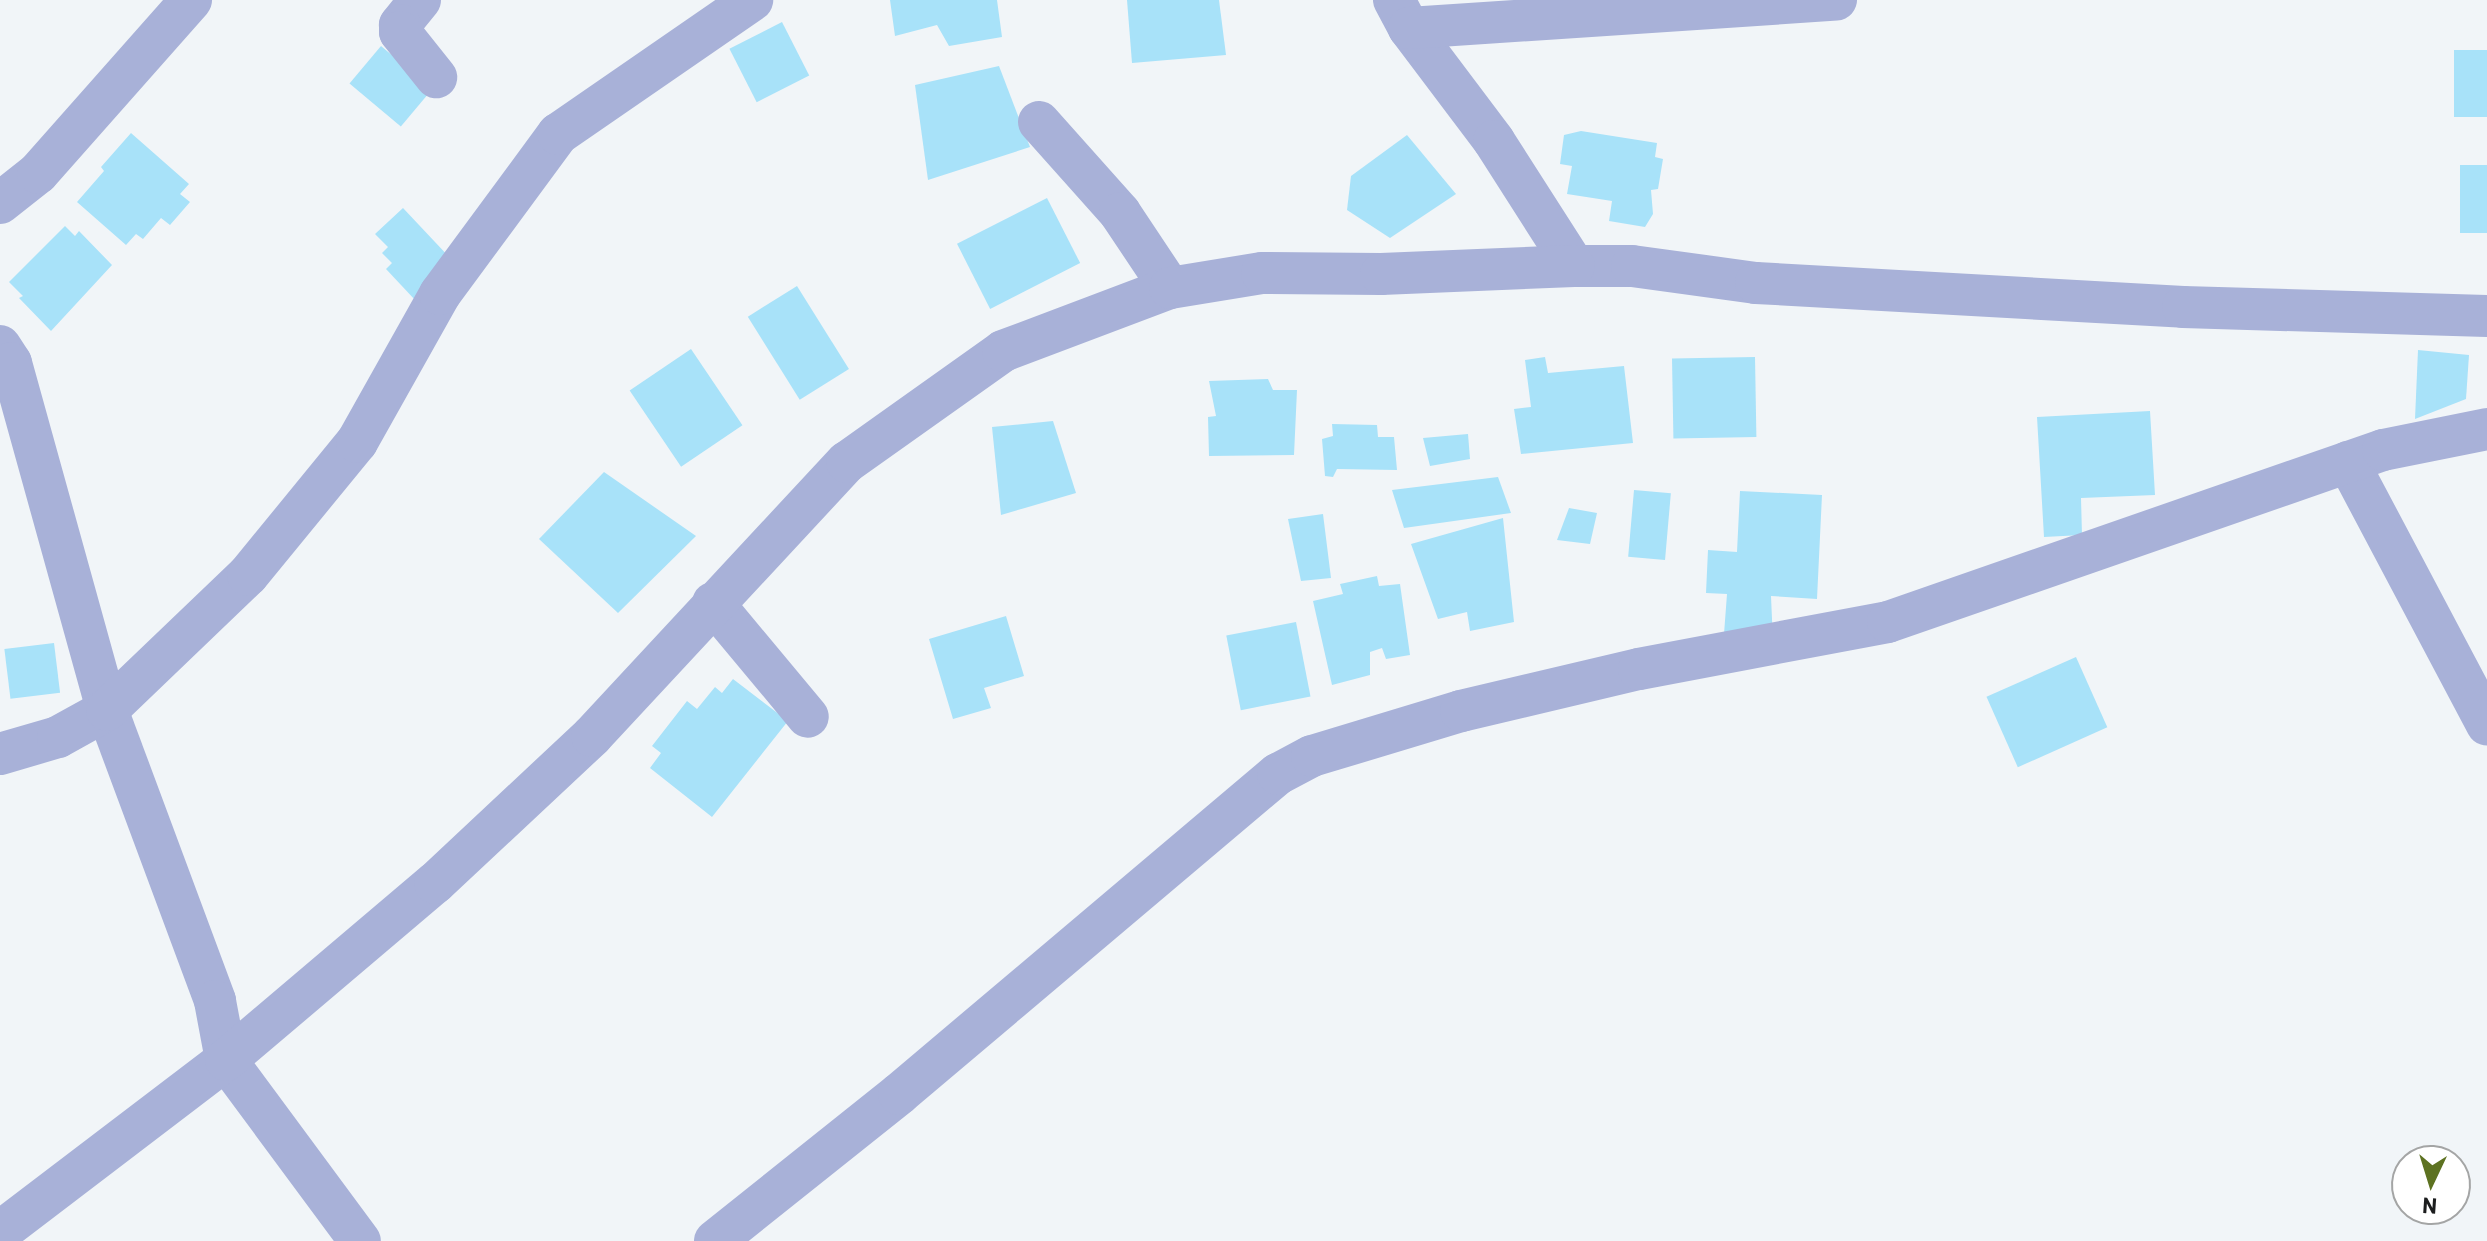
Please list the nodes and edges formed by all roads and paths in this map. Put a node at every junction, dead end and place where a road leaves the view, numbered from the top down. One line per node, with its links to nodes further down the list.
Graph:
1 (191, 0): 8 (street)
2 (420, 0): 6 (street)
3 (752, 0): 16 (street)
4 (1836, 0): 5 (street)
5 (1402, 14): 9 (street)
6 (436, 77)
7 (1039, 122): 10 (street)
8 (0, 203)
9 (1574, 266): 10 (street); 11 (street)
10 (1170, 288): 15 (street)
11 (2487, 316)
12 (0, 346): 16 (street)
13 (2487, 429): 14 (street)
14 (2348, 462): 18 (street); 23 (street)
15 (713, 603): 17 (street); 20 (street)
16 (107, 710): 19 (street); 20 (street)
17 (808, 717)
18 (2487, 724)
19 (0, 754)
20 (226, 1060): 21 (street); 22 (street)
21 (0, 1232)
22 (360, 1241)
23 (715, 1241)

